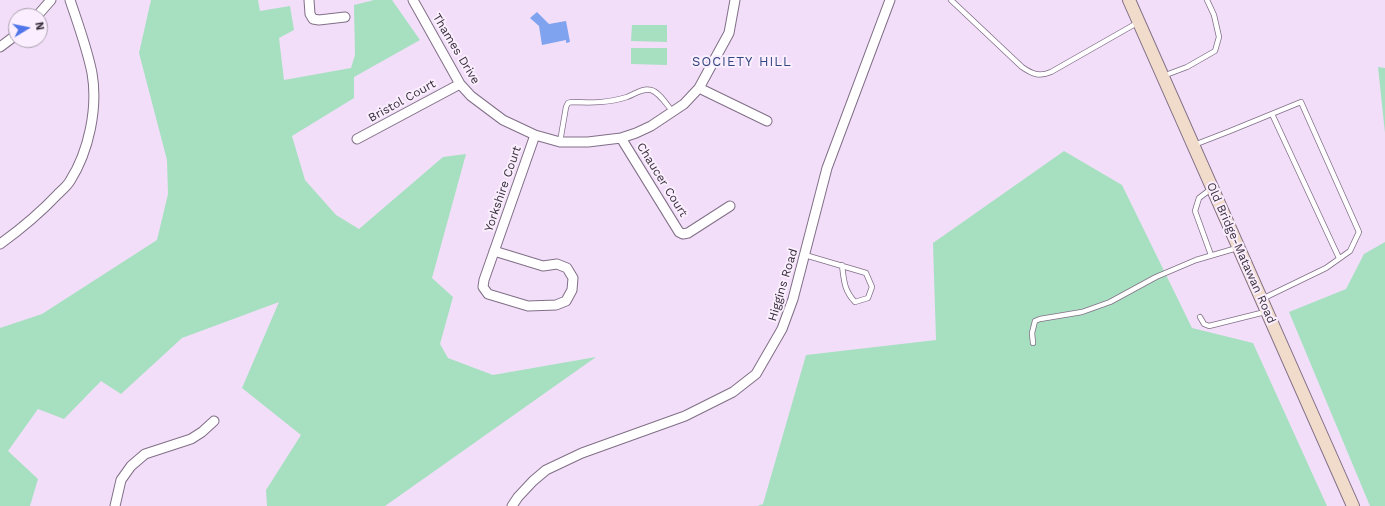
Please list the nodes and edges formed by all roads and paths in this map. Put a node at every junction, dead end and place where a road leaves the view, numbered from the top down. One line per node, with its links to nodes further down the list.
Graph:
1 (51, 0): 10 (street)
2 (70, 0): 26 (street)
3 (309, 0): 11 (street)
4 (413, 0): 14 (street, Thames Drive)
5 (735, 0): 15 (street, Thames Drive)
6 (890, 0): 29 (street, Higgins Road)
7 (951, 0): 12 (lane)
8 (1129, 0): 12 (main road, Old Bridge-Matawan Road)
9 (1207, 0): 13 (lane)
10 (44, 8)
11 (345, 17)
12 (1139, 22): 13 (main road, Old Bridge-Matawan Road)
13 (1163, 76): 23 (main road, Old Bridge-Matawan Road)
14 (460, 84): 19 (street, Thames Drive); 21 (street, Bristol Court)
15 (699, 88): 16 (street, Thames Drive); 18 (street)
16 (673, 112): 20 (street, Thames Drive); 22 (lane)
17 (1272, 114): 23 (lane); 31 (lane); 31 (lane)
18 (767, 121)
19 (535, 135): 22 (street, Thames Drive); 28 (street, Yorkshire Court)
20 (621, 138): 22 (street, Thames Drive); 25 (street, Chaucer Court)
21 (357, 139)
22 (560, 142)
23 (1194, 145): 24 (main road, Old Bridge-Matawan Road)
24 (1212, 188): 27 (main road, Old Bridge-Matawan Road); 30 (lane)
25 (730, 206)
26 (0, 244)
27 (1239, 247): 30 (lane); 33 (main road, Old Bridge-Matawan Road)
28 (494, 251): 28 (street, Yorkshire Court)
29 (805, 254): 32 (lane); 39 (street, Higgins Road)
30 (1211, 255): 36 (lane)
31 (1339, 258): 33 (lane)
32 (842, 265): 32 (lane)
33 (1262, 299): 34 (main road, Old Bridge-Matawan Road)
34 (1267, 311): 35 (lane); 40 (main road, Old Bridge-Matawan Road)
35 (1200, 317)
36 (1033, 343)
37 (214, 420): 38 (street)
38 (115, 506)
39 (512, 506)
40 (1353, 506)

